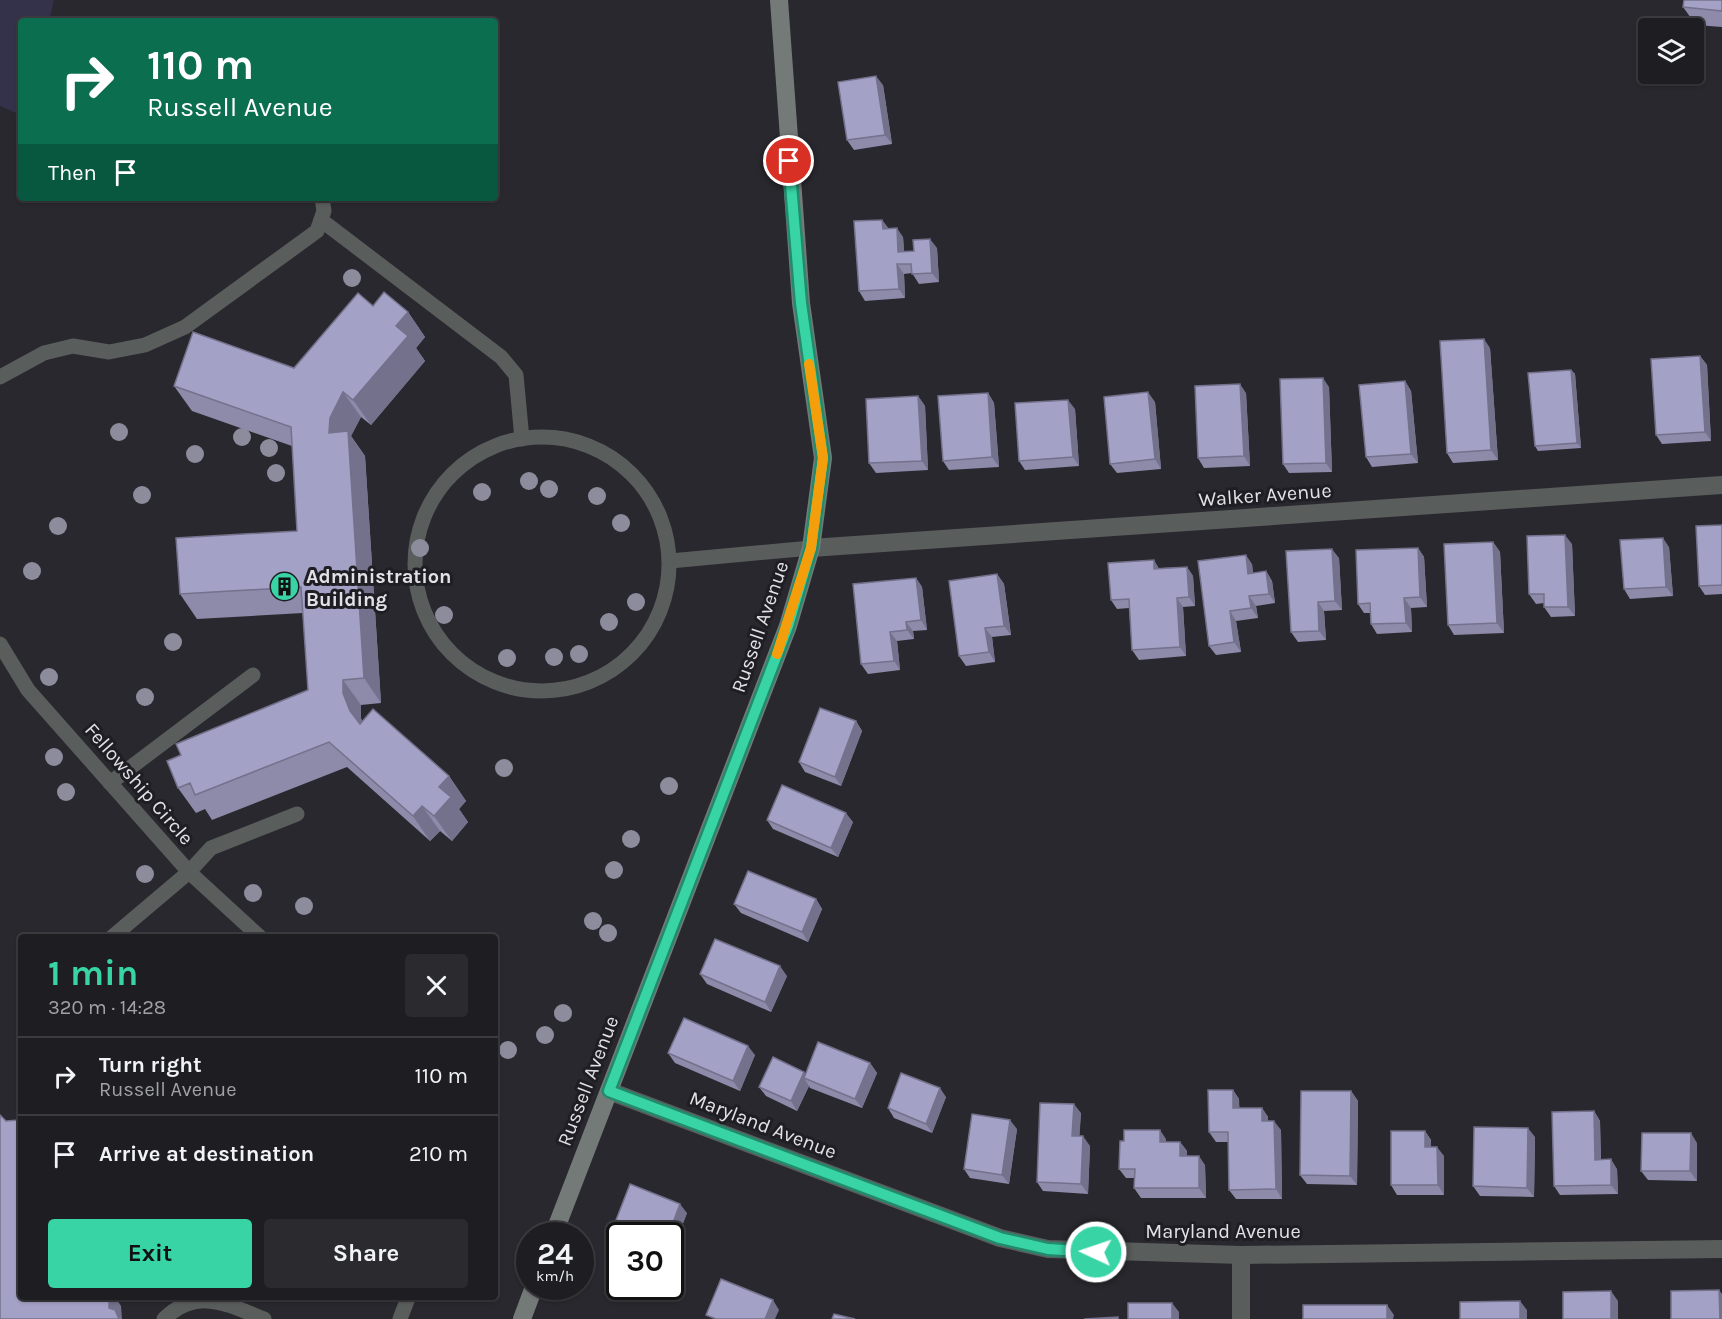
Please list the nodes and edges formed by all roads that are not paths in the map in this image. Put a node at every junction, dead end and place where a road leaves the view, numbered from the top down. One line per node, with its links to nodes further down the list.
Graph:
1 (779, 0): 7 (street, Russell Avenue)
2 (322, 201): 3 (lane)
3 (321, 220): 4 (lane); 5 (lane)
4 (0, 377)
5 (522, 439): 8 (lane); 8 (lane)
6 (1722, 485): 7 (street, Walker Avenue)
7 (811, 548): 8 (lane); 16 (street, Russell Avenue)
8 (670, 561)
9 (0, 644): 11 (lane, Fellowship Circle)
10 (253, 675): 11 (lane)
11 (110, 783): 13 (lane, Fellowship Circle)
12 (297, 814): 13 (lane)
13 (189, 872): 14 (lane); 15 (lane, Fellowship Circle)
14 (116, 934)
15 (257, 934)
16 (609, 1091): 17 (street, Russell Avenue); 19 (street, Maryland Avenue)
17 (559, 1222)
18 (1722, 1249): 19 (street, Maryland Avenue)
19 (1241, 1255): 28 (street)
20 (194, 1300): 24 (lane)
21 (202, 1300): 25 (lane)
22 (407, 1300): 26 (lane)
23 (529, 1300): 27 (street)
24 (164, 1319)
25 (264, 1319)
26 (400, 1319)
27 (522, 1319)
28 (1241, 1319)

